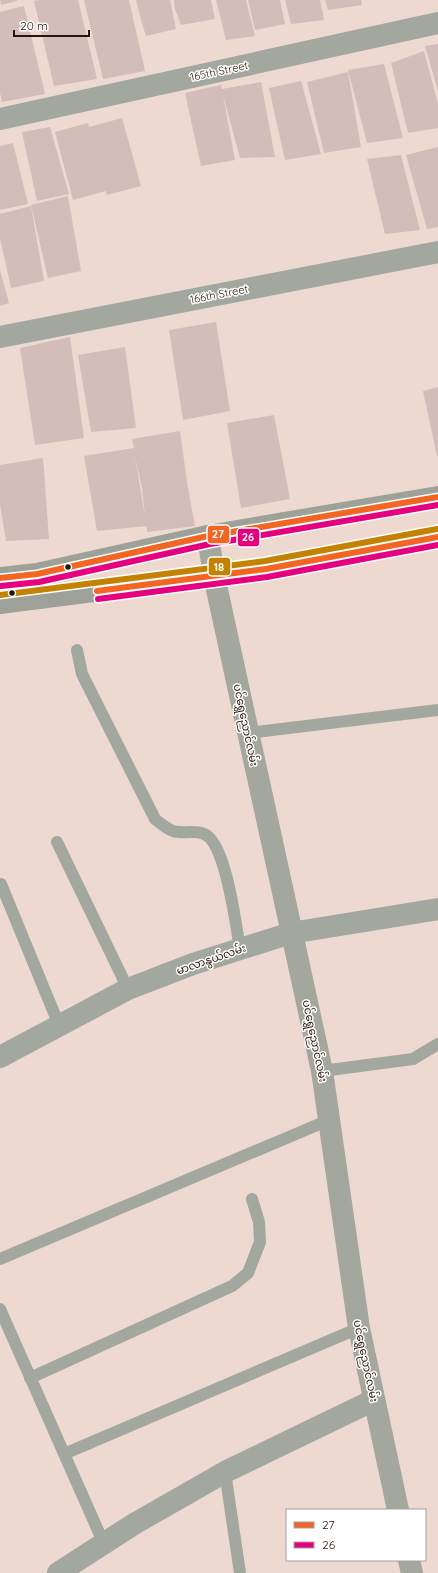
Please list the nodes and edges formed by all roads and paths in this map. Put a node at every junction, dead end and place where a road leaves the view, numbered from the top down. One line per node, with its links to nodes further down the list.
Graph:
1 (438, 23): 2 (street, 165th Street)
2 (0, 119)
3 (438, 252): 4 (street, 166th Street)
4 (0, 337)
5 (438, 497): 6 (main road)
6 (208, 536): 8 (street, ပင်ရွှေညောင်လမ်း); 9 (main road)
7 (438, 537): 8 (main road)
8 (214, 576): 10 (main road); 13 (street, ပင်ရွှေညောင်လမ်း)
9 (0, 578)
10 (0, 603)
11 (77, 650): 18 (lane)
12 (438, 710): 13 (lane)
13 (248, 733): 17 (street, ပင်ရွှေညောင်လမ်း)
14 (57, 842): 19 (lane)
15 (1, 884): 20 (lane)
16 (438, 909): 17 (street, မာလာနွယ်လမ်း)
17 (291, 933): 18 (street, မာလာနွယ်လမ်း); 23 (street, ပင်ရွှေညောင်လမ်း)
18 (240, 949): 19 (street, မာလာနွယ်လမ်း)
19 (128, 989): 20 (street, မာလာနွယ်လမ်း)
20 (59, 1025): 22 (street, မာလာနွယ်လမ်း)
21 (438, 1044): 23 (lane)
22 (0, 1057)
23 (322, 1071): 24 (street, ပင်ရွှေညောင်လမ်း)
24 (330, 1120): 26 (lane); 28 (street, ပင်ရွှေညောင်လမ်း)
25 (252, 1200): 29 (lane)
26 (0, 1259)
27 (0, 1309): 29 (lane)
28 (358, 1328): 30 (street, ပင်ရွှေညောင်လမ်း); 31 (lane)
29 (30, 1378): 31 (lane)
30 (374, 1400): 32 (street); 33 (street, ပင်ရွှေညောင်လမ်း)
31 (64, 1454): 34 (lane)
32 (225, 1472): 34 (street); 37 (lane)
33 (398, 1509)
34 (104, 1544): 36 (street)
35 (409, 1561): 38 (street)
36 (58, 1573)
37 (240, 1573)
38 (412, 1573)

